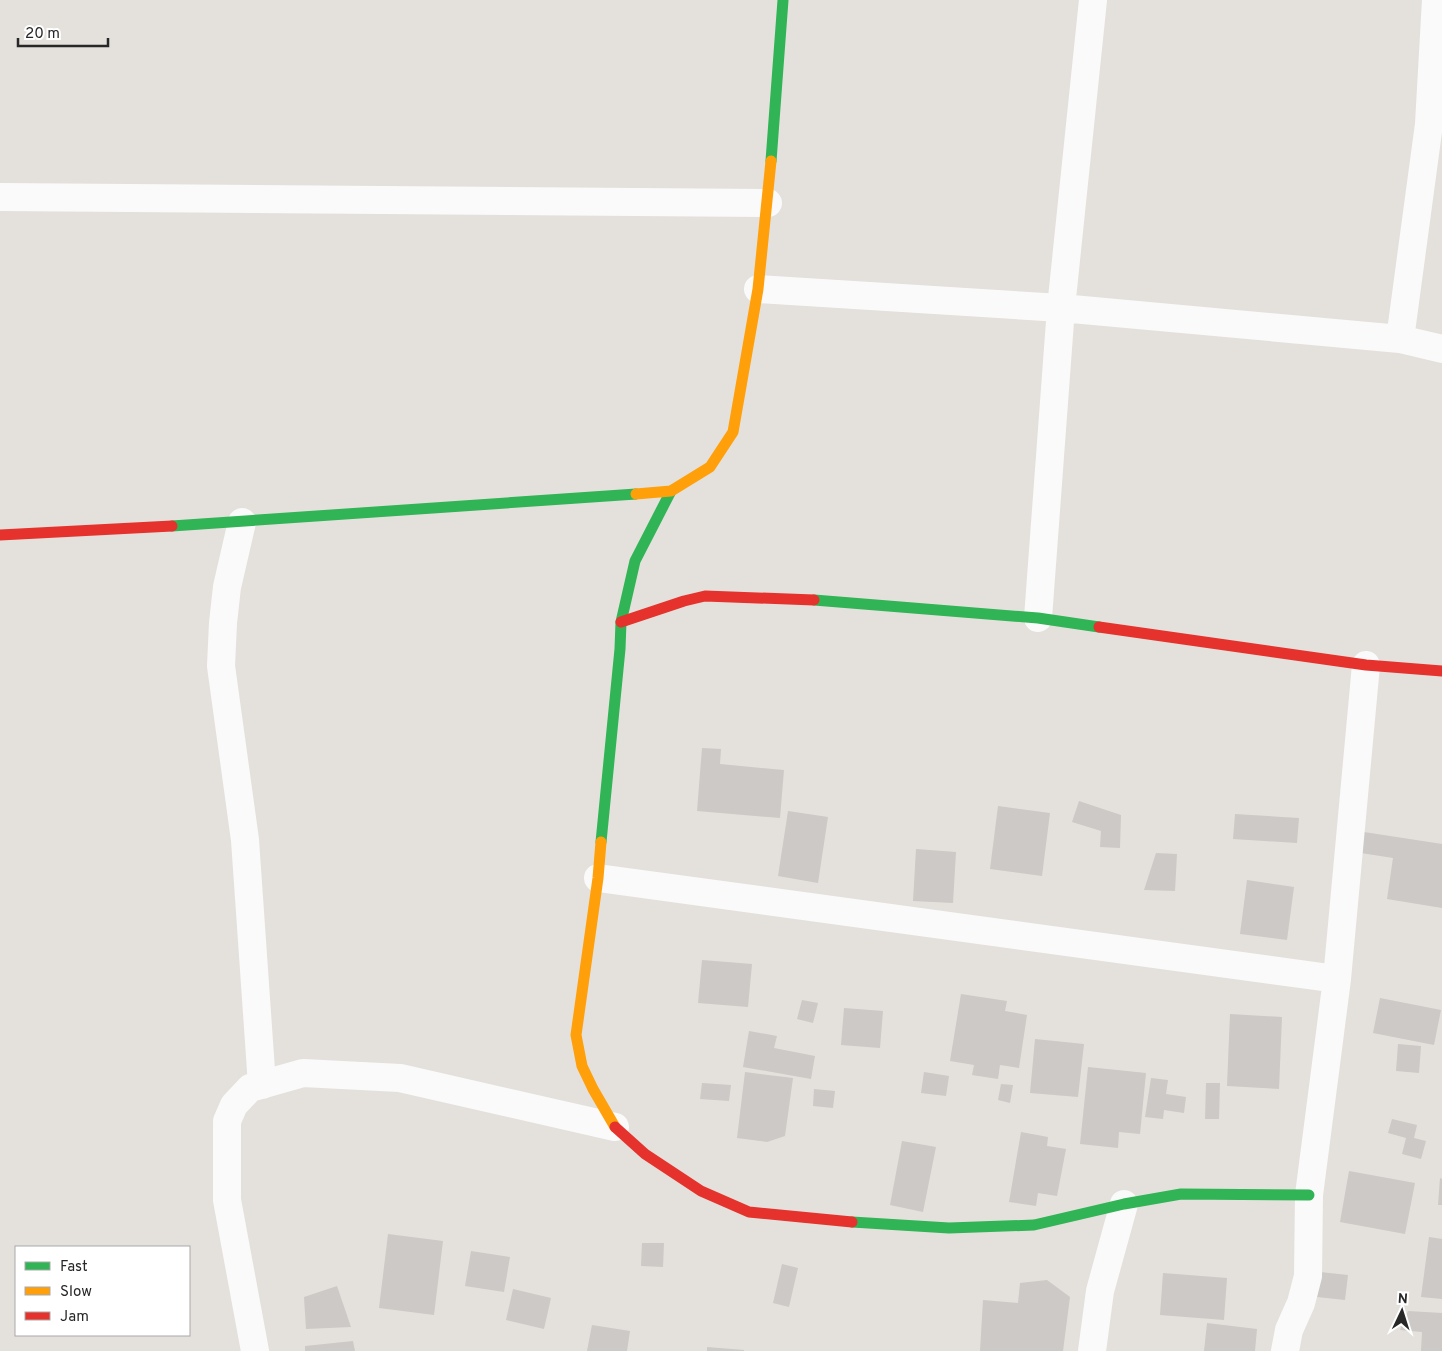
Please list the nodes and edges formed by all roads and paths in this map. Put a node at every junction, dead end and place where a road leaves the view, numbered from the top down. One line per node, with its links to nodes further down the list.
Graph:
1 (783, 0): 5 (street)
2 (1092, 0): 7 (street)
3 (1436, 0): 8 (street)
4 (0, 197): 5 (street)
5 (768, 203): 6 (street)
6 (758, 289): 7 (street); 10 (street)
7 (1061, 308): 8 (street); 13 (street)
8 (1400, 339): 9 (street)
9 (1442, 349)
10 (672, 491): 11 (street); 14 (street)
11 (242, 522): 12 (street); 19 (street)
12 (0, 536)
13 (1038, 618): 14 (street); 15 (street)
14 (621, 622): 17 (street)
15 (1366, 665): 16 (street); 18 (street)
16 (1442, 671)
17 (598, 878): 18 (street); 20 (street)
18 (1337, 979): 21 (street)
19 (262, 1085): 20 (street); 23 (street)
20 (615, 1127): 22 (street)
21 (1309, 1195): 22 (street); 25 (street)
22 (1124, 1204): 24 (street)
23 (255, 1351)
24 (1092, 1351)
25 (1285, 1351)

